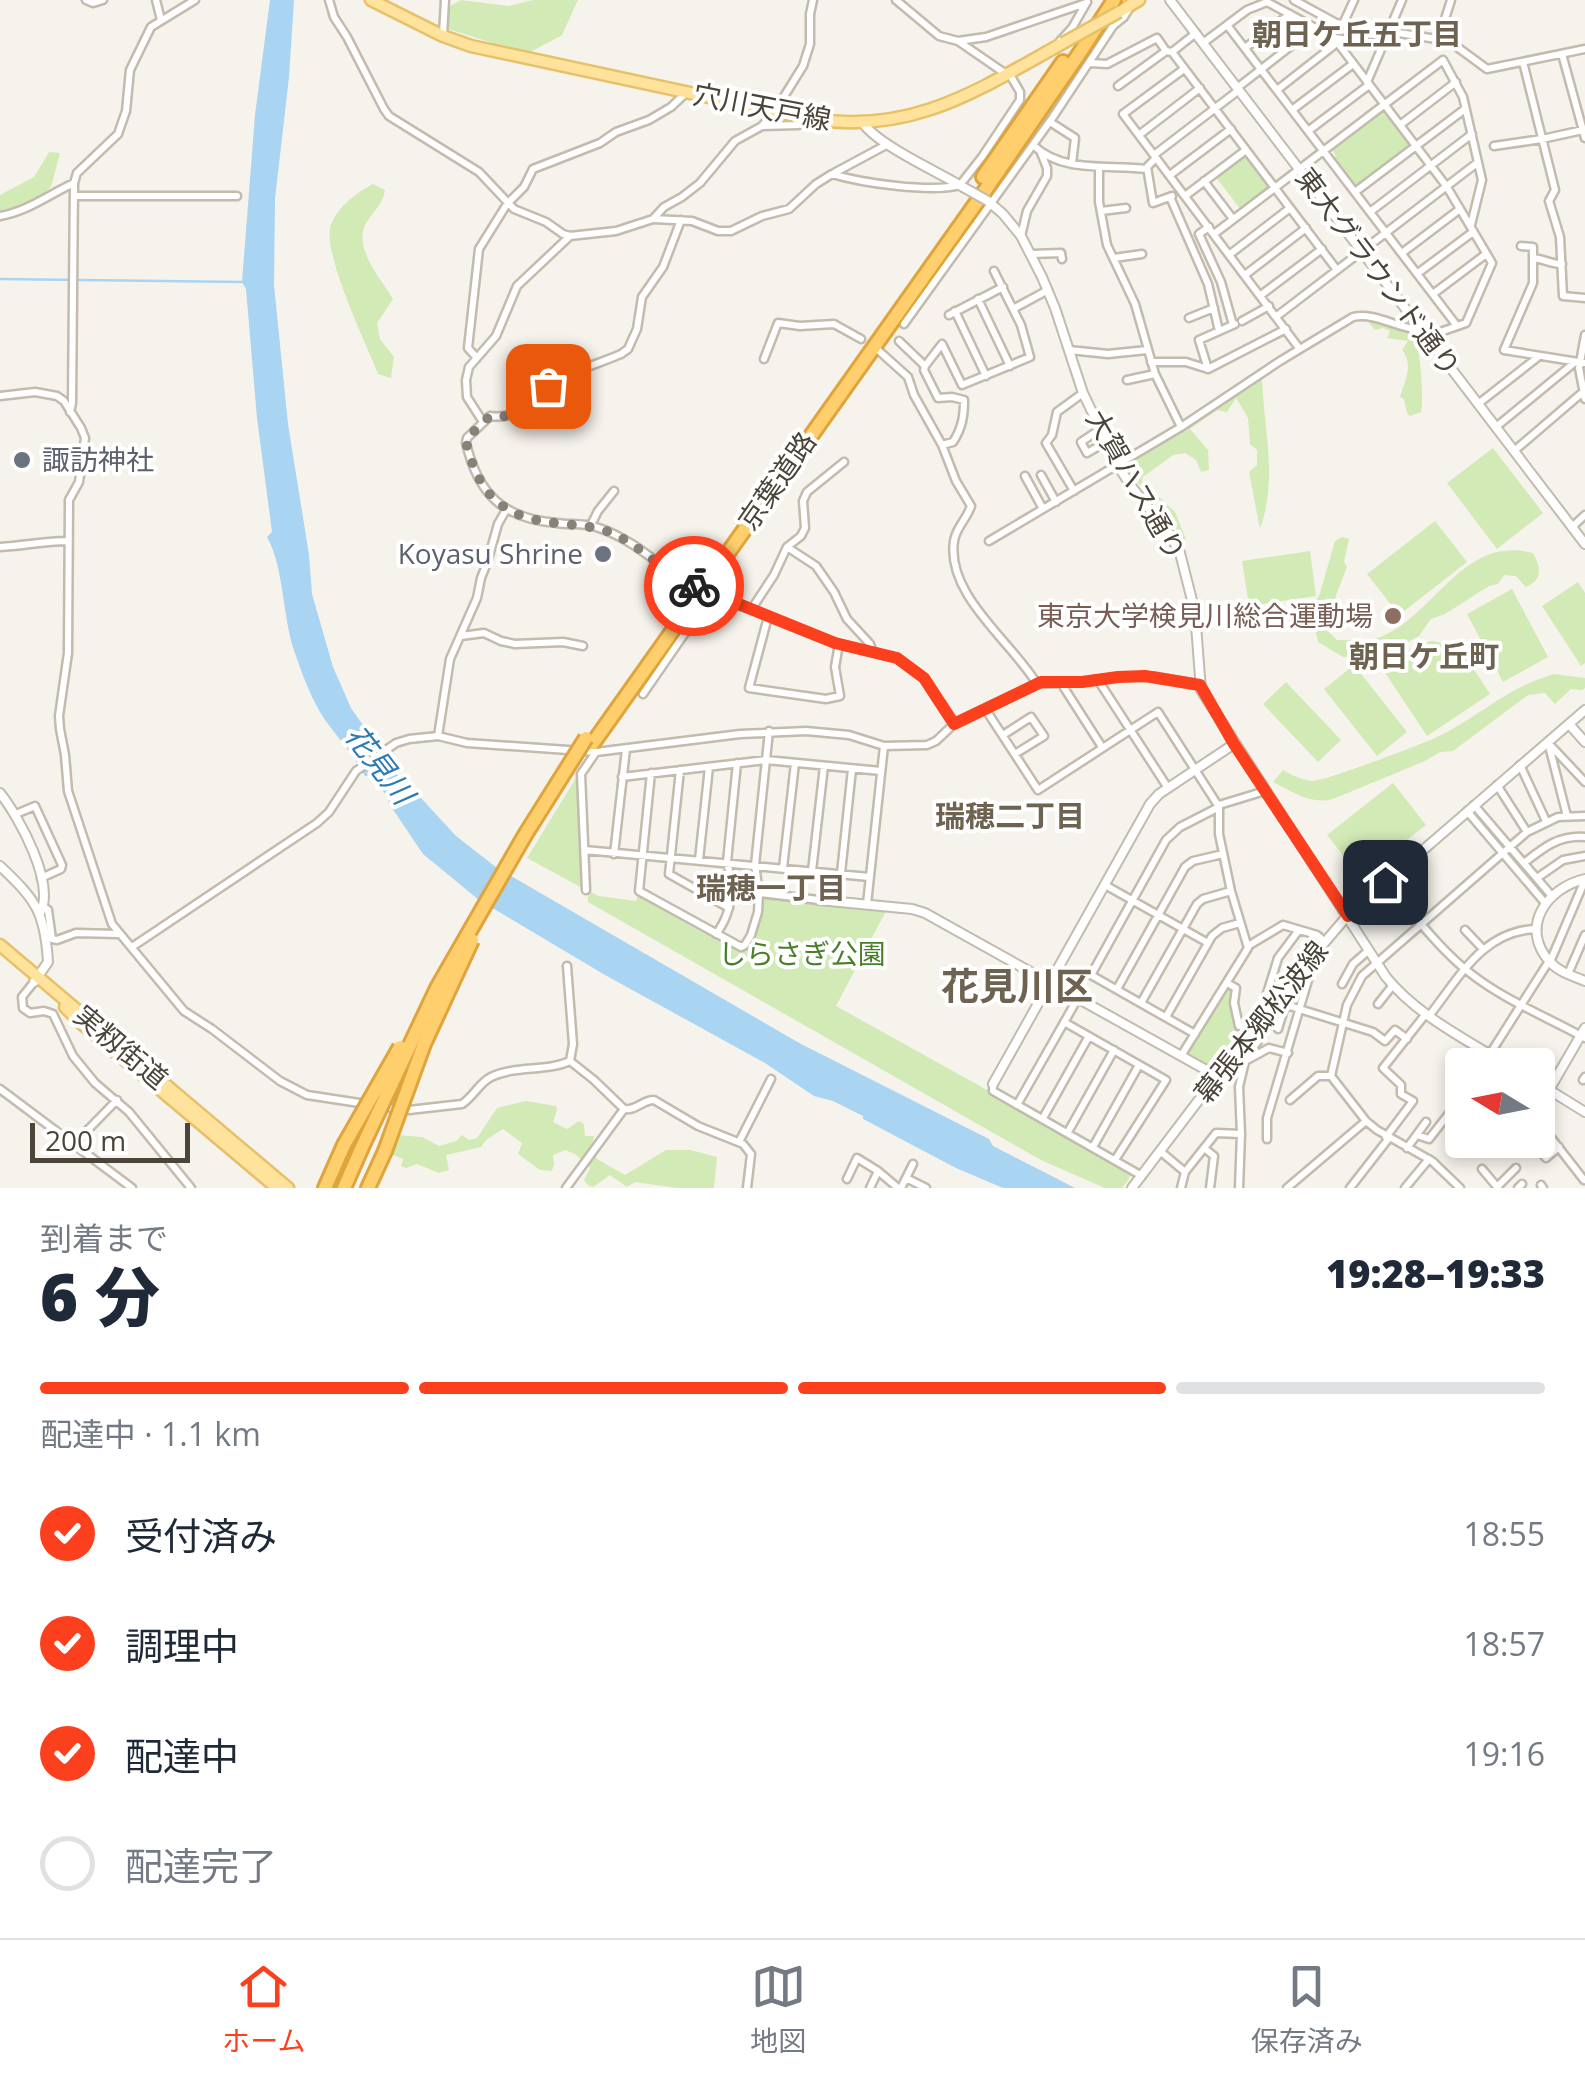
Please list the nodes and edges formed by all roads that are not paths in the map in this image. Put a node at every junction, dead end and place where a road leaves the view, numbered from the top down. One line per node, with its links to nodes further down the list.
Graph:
1 (86, 0): 2 (street)
2 (103, 0)
3 (156, 0): 20 (street)
4 (195, 0): 20 (street)
5 (329, 0): 93 (street)
6 (371, 0): 26 (main road, 穴川天戸線)
7 (445, 0): 26 (street)
8 (813, 0): 55 (street)
9 (896, 0): 29 (street)
10 (1104, 0): 211 (highway, 京葉道路)
11 (1170, 0): 25 (street, 東大グラウンド通り)
12 (1294, 0): 21 (street)
13 (1354, 0): 21 (street)
14 (1402, 0): 24 (street)
15 (1452, 0): 27 (street)
16 (1087, 2): 29 (street); 31 (street)
17 (1136, 2): 18 (main road, 穴川天戸線); 38 (street)
18 (1116, 6): 31 (main road, 穴川天戸線, bridge); 211 (highway, 京葉道路)
19 (1290, 14): 22 (street); 23 (street); 33 (street)
20 (161, 20): 84 (street)
21 (1343, 24): 24 (street)
22 (1227, 25): 30 (street); 33 (street)
23 (1314, 28): 28 (street); 41 (street)
24 (1390, 32): 27 (street); 32 (street)
25 (1196, 33): 30 (street, 東大グラウンド通り); 35 (street)
26 (443, 36): 49 (main road, 穴川天戸線)
27 (1439, 38): 37 (street)
28 (1336, 40): 32 (street); 39 (street); 48 (street)
29 (958, 41): 42 (street)
30 (1203, 43): 47 (street, 東大グラウンド通り)
31 (1060, 45): 42 (main road, 穴川天戸線)
32 (1384, 45): 44 (street)
33 (1246, 48): 41 (street)
34 (1585, 49): 36 (street)
35 (1169, 51): 38 (street); 40 (street); 45 (street)
36 (1562, 54): 37 (street); 51 (street)
37 (1523, 62): 66 (street)
38 (1089, 63): 57 (street)
39 (1353, 64): 44 (street); 54 (street)
40 (1184, 69): 46 (street); 65 (street)
41 (1261, 69): 47 (street); 48 (street)
42 (1008, 73): 58 (main road, 穴川天戸線); 85 (street)
43 (1456, 82): 50 (street); 53 (street); 59 (street)
44 (1368, 83): 50 (street); 63 (street)
45 (1118, 86)
46 (1200, 88): 52 (street); 65 (street)
47 (1238, 89): 52 (street); 80 (street, 東大グラウンド通り)
48 (1276, 90): 54 (street)
49 (687, 92): 55 (main road, 穴川天戸線); 93 (street)
50 (1384, 104): 59 (street); 72 (street)
51 (1581, 105): 62 (street)
52 (1215, 108): 61 (street); 74 (street)
53 (1465, 108): 64 (street); 69 (street)
54 (1292, 110): 63 (street)
55 (776, 111): 56 (main road, 穴川天戸線); 60 (street)
56 (811, 118): 58 (main road, 穴川天戸線); 60 (street)
57 (1050, 122): 68 (street); 75 (street)
58 (864, 123): 67 (street, 大賀ハス通り)
59 (1400, 125): 69 (street)
60 (762, 126): 100 (street)
61 (1231, 128): 71 (street); 82 (street)
62 (1584, 128): 66 (street)
63 (1308, 130): 72 (street)
64 (1472, 134): 76 (street); 77 (street)
65 (1139, 135): 74 (street)
66 (1542, 139): 70 (street); 120 (street)
67 (888, 144): 81 (street); 85 (street, 大賀ハス通り)
68 (1034, 145): 73 (street); 92 (street)
69 (1415, 146): 77 (street); 88 (street)
70 (1494, 146)
71 (1246, 150): 83 (street); 87 (street)
72 (1323, 151): 80 (street); 88 (street)
73 (1040, 152): 75 (street); 108 (street)
74 (1155, 156): 79 (street); 82 (street)
75 (1072, 164): 78 (street)
76 (1478, 164): 86 (street); 104 (street)
77 (1431, 166): 86 (street); 98 (street)
78 (1100, 168): 79 (street); 97 (street)
79 (1147, 169): 132 (street)
80 (1300, 169): 87 (street); 111 (street, 東大グラウンド通り)
81 (832, 174): 85 (street); 102 (street)
82 (1170, 175): 91 (street)
83 (1204, 181): 91 (street); 101 (street)
84 (74, 183): 89 (street); 99 (street)
85 (962, 186): 92 (street, 大賀ハス通り, bridge)
86 (1447, 187): 96 (street); 106 (street)
87 (1275, 188): 95 (street); 101 (street)
88 (1355, 192): 98 (street)
89 (74, 196): 90 (street); 164 (street)
90 (236, 196)
91 (1185, 196): 105 (street)
92 (989, 202): 108 (street, 大賀ハス通り); 137 (street)
93 (507, 204): 107 (street); 150 (street)
94 (1126, 208): 97 (street)
95 (1290, 208): 103 (street); 116 (street)
96 (1460, 209): 104 (street); 112 (street)
97 (1101, 210): 117 (street)
98 (1370, 212): 106 (street)
99 (0, 216)
100 (652, 219): 102 (street); 107 (street)
101 (1233, 219): 105 (street)
102 (681, 220): 165 (street)
103 (1306, 228): 110 (street); 124 (street)
104 (1472, 229): 115 (street); 123 (street)
105 (1211, 230): 116 (street); 136 (street)
106 (1386, 233): 111 (street); 112 (street)
107 (570, 236): 150 (street)
108 (1020, 236): 113 (street, 大賀ハス通り)
109 (1521, 246): 118 (street)
110 (1322, 249): 121 (street); 128 (street)
111 (1362, 251): 121 (street); 141 (street, 東大グラウンド通り)
112 (1402, 253): 123 (street)
113 (1031, 254): 119 (street); 126 (street, 大賀ハス通り)
114 (1142, 254): 117 (street)
115 (1486, 254): 127 (street); 138 (street)
116 (1229, 255): 124 (street)
117 (1114, 258): 148 (street)
118 (1533, 258): 120 (street); 149 (street)
119 (1062, 259)
120 (1562, 264): 130 (street)
121 (1337, 270): 134 (street)
122 (994, 271): 125 (street)
123 (1418, 274): 127 (street)
124 (1245, 275): 128 (street)
125 (1003, 287): 129 (street); 133 (street)
126 (1048, 290): 133 (street); 147 (street, 大賀ハス通り)
127 (1433, 294): 138 (street)
128 (1261, 296): 131 (street)
129 (978, 298): 155 (street); 158 (street)
130 (1585, 298)
131 (1269, 306): 134 (street); 136 (street)
132 (1214, 308): 135 (street); 140 (street)
133 (1013, 309): 155 (street)
134 (1277, 316): 139 (street)
135 (1189, 318)
136 (1237, 323): 140 (street)
137 (904, 324)
138 (1456, 326): 141 (street)
139 (1286, 329): 145 (street); 156 (street)
140 (1220, 331): 156 (street)
141 (1424, 334): 145 (street); 163 (street, 東大グラウンド通り)
142 (1585, 335): 153 (street)
143 (860, 339): 151 (street)
144 (898, 341): 154 (street)
145 (1300, 348): 166 (street)
146 (878, 350): 170 (street)
147 (1068, 350): 148 (street); 160 (street, 大賀ハス通り)
148 (1147, 350): 152 (street)
149 (1539, 356): 153 (street); 163 (street)
150 (476, 357): 165 (street)
151 (764, 358)
152 (1150, 362): 156 (street); 157 (street)
153 (1580, 363): 161 (street); 167 (street)
154 (925, 366): 158 (street); 170 (street)
155 (1010, 366): 158 (street)
156 (1208, 369)
157 (1156, 374): 159 (street); 166 (street)
158 (986, 376)
159 (1127, 380)
160 (1083, 393): 168 (street, 大賀ハス通り); 176 (street)
161 (1584, 395): 171 (street)
162 (0, 396): 164 (street)
163 (1478, 404): 167 (street, 東大グラウンド通り)
164 (70, 412): 184 (street)
165 (483, 422): 180 (street)
166 (1181, 427): 173 (street)
167 (1496, 427): 171 (street, 東大グラウンド通り)
168 (1100, 430): 169 (street, 大賀ハス通り); 169 (street)
169 (1106, 442): 173 (street, 大賀ハス通り)
170 (942, 445): 199 (street)
171 (1514, 451): 183 (street, 東大グラウンド通り)
172 (844, 462): 187 (street)
173 (1117, 464): 176 (street); 200 (street, 大賀ハス通り)
174 (1042, 475): 178 (street)
175 (1025, 476): 179 (street)
176 (1074, 490): 178 (street)
177 (614, 491): 182 (street)
178 (1056, 502): 179 (street)
179 (1044, 509): 185 (street)
180 (506, 510): 182 (street); 192 (street)
181 (1585, 515): 183 (street)
182 (590, 526): 189 (street, bridge)
183 (1572, 527): 186 (street, 東大グラウンド通り)
184 (68, 541): 188 (street); 284 (street)
185 (989, 541)
186 (1585, 544)
187 (787, 547): 190 (street); 195 (street)
188 (0, 548)
189 (711, 594): 190 (street); 201 (street)
190 (751, 610): 191 (street)
191 (768, 616): 193 (street); 193 (street)
192 (460, 636): 194 (street); 209 (street)
193 (839, 644): 195 (street)
194 (583, 646)
195 (873, 651): 204 (street)
196 (1154, 677): 197 (street); 200 (street)
197 (1098, 680): 198 (street); 206 (street)
198 (1061, 683): 199 (street); 215 (street)
199 (1037, 684): 202 (street)
200 (1200, 685): 212 (street, 大賀ハス通り)
201 (643, 694)
202 (986, 710): 204 (street); 208 (street)
203 (1585, 710): 205 (street, 幕張本郷松波線)
204 (954, 724): 214 (street)
205 (1569, 724): 210 (street); 213 (street, 幕張本郷松波線)
206 (1130, 729): 215 (street); 226 (street); 232 (street)
207 (770, 731): 214 (street); 216 (street); 218 (street)
208 (1003, 735): 217 (street); 217 (street)
209 (438, 736): 211 (street); 292 (street)
210 (1585, 742)
211 (591, 744): 216 (street); 244 (street); 286 (highway, 京葉道路, bridge)
212 (1234, 744): 226 (street); 233 (street, 大賀ハス通り)
213 (1549, 744): 222 (street, 幕張本郷松波線); 230 (street); 238 (street)
214 (884, 746): 227 (street)
215 (1102, 748): 217 (street)
216 (626, 749): 229 (street)
217 (1015, 754)
218 (766, 760): 219 (street); 220 (street); 254 (street)
219 (737, 763): 223 (street); 252 (street)
220 (795, 763): 221 (street); 256 (street)
221 (824, 766): 224 (street); 257 (street)
222 (1520, 766): 231 (street, 幕張本郷松波線); 240 (street)
223 (708, 767): 225 (street); 251 (street)
224 (852, 768): 227 (street); 258 (street)
225 (680, 770): 228 (street); 250 (street)
226 (1197, 770): 232 (street); 235 (street)
227 (881, 772): 260 (street)
228 (652, 773): 229 (street); 249 (street)
229 (622, 776): 246 (street)
230 (1585, 782)
231 (1497, 785): 236 (street, 幕張本郷松波線); 241 (street)
232 (1168, 788): 266 (street)
233 (1266, 791): 235 (street); 277 (street, 大賀ハス通り)
234 (0, 793): 237 (street)
235 (1219, 806): 247 (street); 272 (street)
236 (1471, 808): 243 (street); 245 (street); 265 (street, 幕張本郷松波線)
237 (16, 814): 261 (street); 261 (street)
238 (1567, 816): 239 (street); 240 (street)
239 (1585, 816)
240 (1546, 821): 241 (street)
241 (1528, 832): 243 (street)
242 (1585, 837): 253 (street)
243 (1510, 847): 245 (street); 253 (street)
244 (584, 850): 246 (street); 267 (street)
245 (1503, 853): 270 (street); 279 (street)
246 (614, 854): 249 (street)
247 (1224, 854): 268 (street); 276 (street)
248 (1585, 856): 262 (street)
249 (642, 857): 250 (street); 285 (street)
250 (670, 859): 251 (street); 274 (street)
251 (698, 860): 252 (street)
252 (727, 862): 254 (street); 274 (street)
253 (1524, 863): 262 (street)
254 (755, 865): 256 (street); 269 (street)
255 (0, 866): 259 (street)
256 (783, 868): 257 (street)
257 (812, 870): 258 (street)
258 (841, 873): 260 (street)
259 (9, 875): 264 (street); 275 (street)
260 (869, 877): 273 (street)
261 (41, 878): 275 (street)
262 (1537, 878): 270 (street)
263 (1585, 878): 270 (street); 296 (street)
264 (0, 881)
265 (1385, 882): 277 (street, 幕張本郷松波線); 279 (street)
266 (1105, 885): 272 (street); 303 (street)
267 (586, 890)
268 (1231, 891): 278 (street); 280 (street)
269 (759, 893): 271 (street); 285 (street)
270 (1548, 899): 281 (street)
271 (820, 900): 273 (street)
272 (1133, 901): 276 (street); 308 (street)
273 (867, 904): 303 (street)
274 (730, 908): 285 (street)
275 (42, 910): 284 (street); 302 (street)
276 (1157, 915): 280 (street); 308 (street)
277 (1348, 916): 288 (street, 幕張本郷松波線); 293 (street, 大賀ハス通り)
278 (1240, 923): 289 (street); 291 (street)
279 (1422, 923): 297 (street); 300 (street)
280 (1182, 928): 289 (street); 310 (street)
281 (1538, 929): 294 (street); 296 (street)
282 (1299, 930): 288 (street); 291 (street); 311 (street)
283 (1465, 930): 294 (street)
284 (118, 934): 292 (street)
285 (716, 934)
286 (470, 936): 361 (highway, 京葉道路, bridge); 381 (highway, bridge); 384 (highway, bridge)
287 (1585, 936): 301 (street)
288 (1324, 942): 299 (street, 幕張本郷松波線)
289 (1208, 943): 317 (street)
290 (0, 945): 302 (main road, 実籾街道)
291 (1248, 946): 305 (street)
292 (132, 947): 333 (street)
293 (1369, 950): 297 (street, 大賀ハス通り); 306 (street)
294 (1483, 950): 300 (street)
295 (0, 954): 302 (main road, 実籾街道)
296 (1549, 961): 301 (street); 313 (street)
297 (1377, 962): 307 (street, 大賀ハス通り); 319 (street)
298 (567, 966): 333 (street)
299 (1304, 968): 311 (street, 幕張本郷松波線); 315 (street)
300 (1466, 970): 313 (street); 316 (street)
301 (1568, 974): 304 (street)
302 (36, 980): 342 (street); 379 (main road, 実籾街道); 380 (main road, 実籾街道)
303 (1050, 982): 309 (street); 339 (street)
304 (1585, 982)
305 (1228, 983): 320 (street); 322 (street)
306 (1342, 984)
307 (1393, 985): 312 (street); 316 (street, 大賀ハス通り)
308 (1116, 989): 310 (street)
309 (1078, 998): 318 (street); 331 (street)
310 (1141, 1003): 317 (street)
311 (1275, 1004): 314 (street); 315 (street); 321 (street); 335 (street, 幕張本郷松波線)
312 (1378, 1004)
313 (1521, 1004): 323 (street); 328 (street)
314 (1259, 1007)
315 (1300, 1010): 319 (street); 330 (street)
316 (1427, 1016): 326 (street); 327 (street, 大賀ハス通り)
317 (1166, 1017): 322 (street)
318 (1064, 1022): 324 (street); 344 (street)
319 (1343, 1024): 326 (street); 336 (street)
320 (1250, 1025)
321 (1278, 1029)
322 (1196, 1034): 331 (street)
323 (1584, 1034): 338 (street)
324 (1089, 1036): 329 (street); 347 (street)
325 (1262, 1036): 332 (street)
326 (1407, 1038): 352 (street)
327 (1480, 1048)
328 (1494, 1048)
329 (1114, 1050): 334 (street); 350 (street)
330 (1288, 1053): 332 (street); 353 (street)
331 (1181, 1056): 335 (street)
332 (1246, 1060): 351 (street)
333 (570, 1062): 345 (street)
334 (1139, 1064): 357 (street); 365 (street)
335 (1218, 1076): 363 (street, 幕張本郷松波線)
336 (1331, 1076): 343 (street); 349 (street)
337 (771, 1080): 354 (street)
338 (1555, 1080)
339 (993, 1084): 344 (street)
340 (0, 1088): 355 (street)
341 (1555, 1094): 346 (street)
342 (117, 1100): 355 (street); 378 (street)
343 (1290, 1100)
344 (1017, 1105): 347 (street)
345 (624, 1109): 354 (street); 385 (street)
346 (1585, 1112)
347 (1043, 1118): 350 (street)
348 (1445, 1119): 360 (street)
349 (1366, 1121): 352 (street); 394 (street)
350 (1068, 1133): 357 (street)
351 (1241, 1134): 359 (street); 393 (street)
352 (1388, 1137): 360 (street); 395 (street)
353 (1268, 1139)
354 (739, 1142): 386 (street)
355 (74, 1144): 377 (street)
356 (1555, 1144): 358 (street)
357 (1093, 1147): 365 (street)
358 (1559, 1147): 362 (street); 375 (street)
359 (1204, 1148): 370 (street); 392 (street)
360 (1407, 1148): 364 (street)
361 (365, 1149): 382 (highway, 京葉道路); 383 (highway, 京葉道路)
362 (1555, 1150)
363 (1160, 1151): 370 (street); 371 (street, 幕張本郷松波線)
364 (1429, 1159): 396 (street); 397 (street)
365 (1115, 1160): 371 (street)
366 (913, 1164): 373 (street)
367 (1516, 1168): 376 (street)
368 (1482, 1169): 372 (street)
369 (878, 1170): 374 (street); 387 (street); 388 (street)
370 (1185, 1172): 391 (street)
371 (1142, 1176): 390 (street, 幕張本郷松波線)
372 (1490, 1177): 376 (street); 398 (street)
373 (906, 1178): 388 (street); 389 (street)
374 (846, 1179)
375 (1585, 1180): 399 (street)
376 (1498, 1187)
377 (132, 1188)
378 (191, 1188)
379 (276, 1188)
380 (288, 1188)
381 (325, 1188)
382 (344, 1188)
383 (352, 1188)
384 (368, 1188)
385 (566, 1188)
386 (747, 1188)
387 (870, 1188)
388 (899, 1188)
389 (926, 1188)
390 (1132, 1188)
391 (1182, 1188)
392 (1210, 1188)
393 (1239, 1188)
394 (1287, 1188)
395 (1350, 1188)
396 (1405, 1188)
397 (1460, 1188)
398 (1480, 1188)
399 (1579, 1188)

